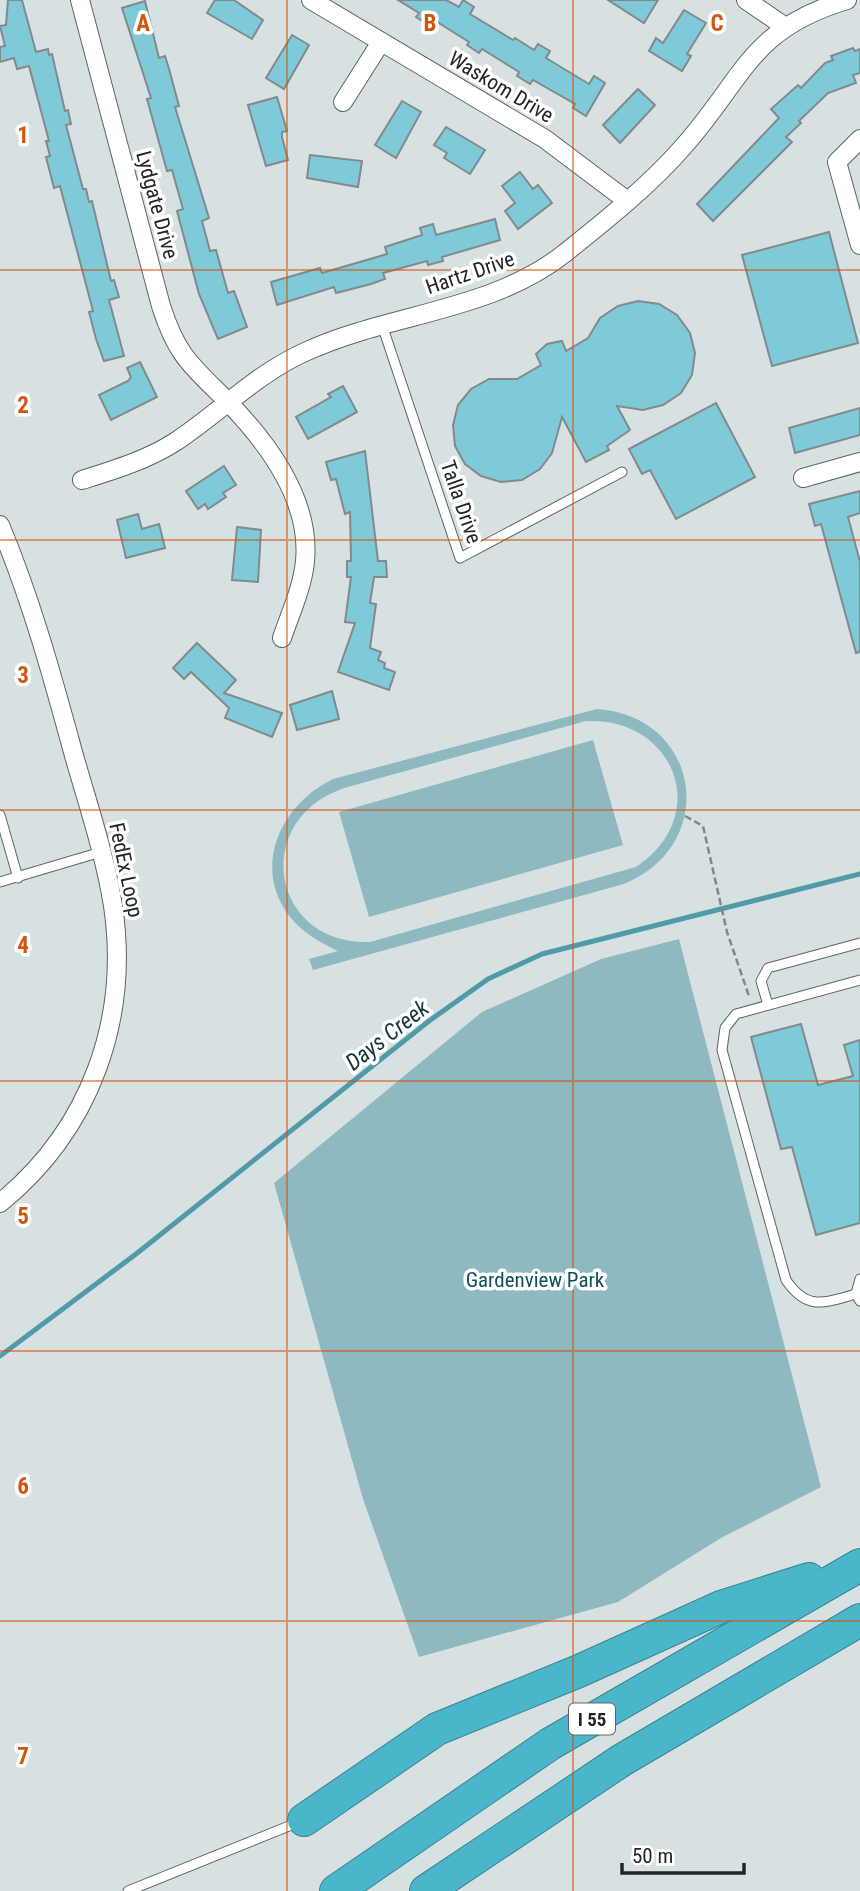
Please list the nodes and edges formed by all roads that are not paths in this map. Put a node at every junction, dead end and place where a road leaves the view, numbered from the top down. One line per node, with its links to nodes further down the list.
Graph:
1 (80, 0): 12 (street, Lydgate Drive)
2 (311, 0): 6 (street, Waskom Drive)
3 (747, 0): 5 (street)
4 (847, 0): 5 (street, Hartz Drive)
5 (785, 26): 9 (street, Hartz Drive)
6 (381, 42): 7 (street); 9 (street, Waskom Drive)
7 (344, 102)
8 (860, 139): 10 (street)
9 (626, 200): 11 (street, Hartz Drive)
10 (860, 245)
11 (382, 325): 12 (street, Hartz Drive); 14 (lane, Talla Drive)
12 (228, 402): 16 (street, Hartz Drive); 18 (street, Lydgate Drive)
13 (860, 462): 15 (street)
14 (622, 472)
15 (803, 478)
16 (82, 480)
17 (0, 525): 20 (street, FedEx Loop)
18 (282, 638)
19 (0, 815): 21 (lane)
20 (101, 852): 21 (lane); 26 (street, FedEx Loop)
21 (18, 878): 22 (lane)
22 (0, 882)
23 (860, 943): 25 (lane)
24 (860, 980): 25 (lane)
25 (768, 1005): 28 (lane)
26 (0, 1203)
27 (860, 1279): 28 (lane)
28 (858, 1297)
29 (860, 1564): 31 (highway); 33 (highway, I 55)
30 (860, 1620): 34 (highway, I 55)
31 (304, 1820): 32 (lane)
32 (128, 1891)
33 (336, 1891)
34 (426, 1891)

